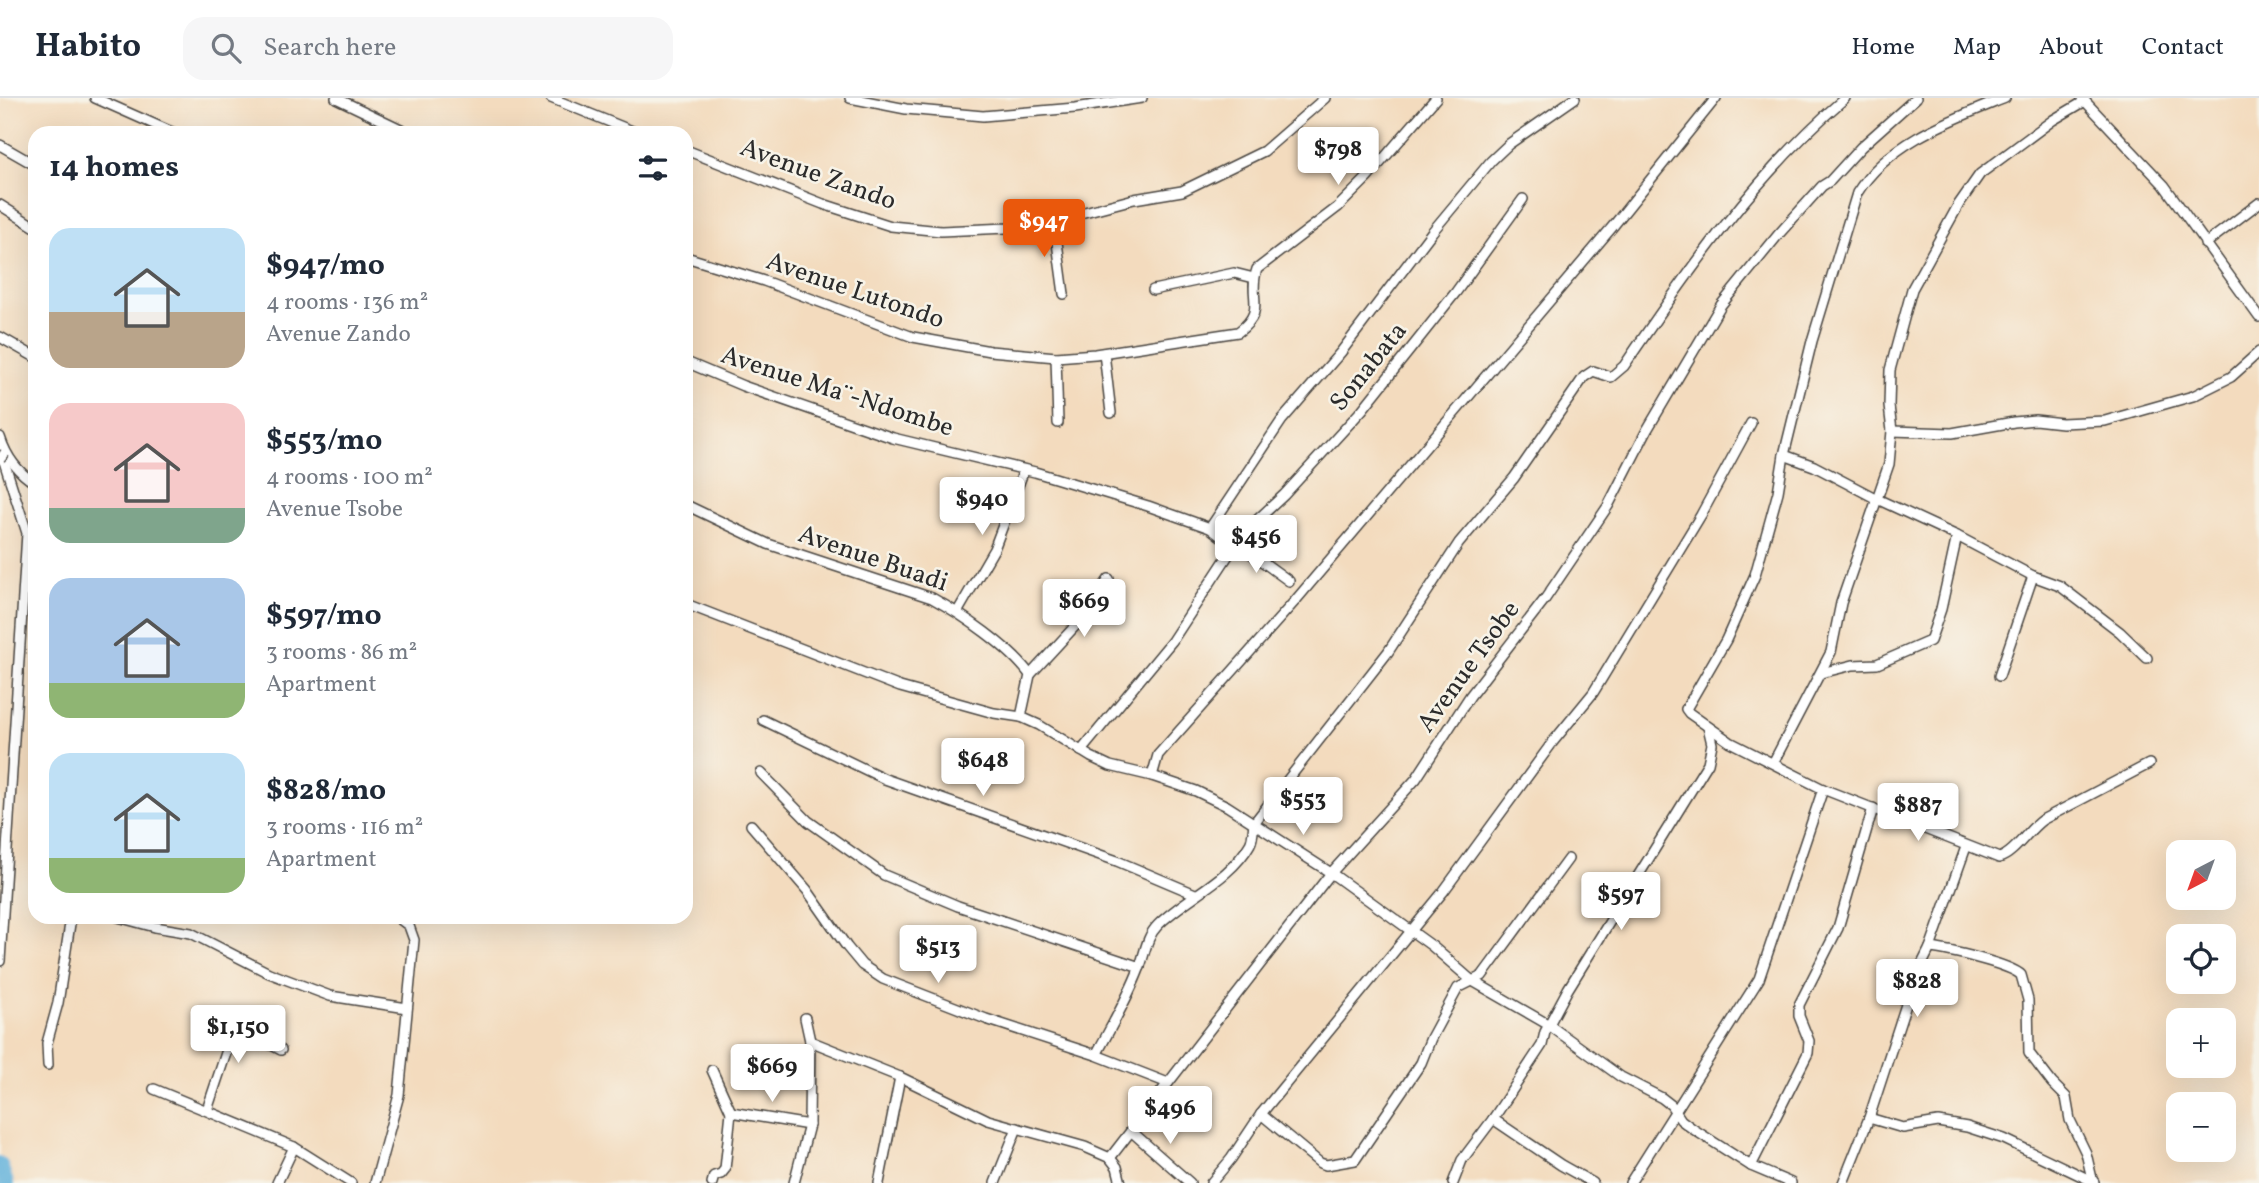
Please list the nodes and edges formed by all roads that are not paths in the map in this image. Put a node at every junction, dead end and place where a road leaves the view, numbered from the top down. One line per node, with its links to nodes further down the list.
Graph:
1 (95, 98): 15 (street)
2 (336, 98): 16 (street)
3 (551, 98): 17 (street)
4 (850, 98): 13 (street)
5 (1142, 98): 13 (street)
6 (1325, 98): 24 (street, Avenue Zando)
7 (1436, 98): 28 (street)
8 (1575, 98): 49 (street)
9 (1716, 98): 70 (street)
10 (1845, 98): 73 (street)
11 (1916, 98): 77 (street, Avenue Tsobe)
12 (2005, 98): 44 (street)
13 (861, 99)
14 (2084, 100): 26 (street); 41 (street)
15 (158, 126)
16 (394, 126)
17 (620, 126)
18 (0, 145): 20 (street)
19 (693, 153): 24 (street, Avenue Zando)
20 (28, 160)
21 (1523, 199): 51 (street, Sonabata)
22 (2259, 203): 26 (street)
23 (0, 205): 25 (street)
24 (1054, 220): 30 (street)
25 (28, 223)
26 (2205, 244): 31 (street)
27 (693, 259): 36 (street, Avenue Lutondo)
28 (1254, 278): 29 (street); 35 (street, Avenue Lutondo)
29 (1153, 290)
30 (1064, 294)
31 (2259, 317)
32 (0, 337): 34 (street)
33 (2259, 352): 41 (street)
34 (28, 353)
35 (1104, 353): 36 (street, Avenue Lutondo); 38 (street)
36 (1056, 356): 39 (street)
37 (693, 365): 45 (street, Avenue Ma¨-Ndombe)
38 (1111, 413)
39 (1058, 423)
40 (1751, 423): 82 (street)
41 (1892, 431): 47 (street)
42 (0, 437): 43 (street)
43 (2, 454): 46 (street); 84 (street)
44 (1784, 455): 47 (street); 63 (street)
45 (1024, 470): 49 (street, Avenue Ma¨-Ndombe); 56 (street)
46 (28, 478)
47 (1877, 499): 50 (street); 58 (street)
48 (693, 508): 56 (street, Avenue Buadi)
49 (1214, 530): 51 (street)
50 (1956, 536): 52 (street); 58 (street)
51 (1228, 542): 54 (street); 65 (street)
52 (2033, 576): 57 (street); 60 (street)
53 (1109, 579): 59 (street)
54 (1289, 581)
55 (693, 607): 61 (street)
56 (957, 611): 59 (street, Avenue Buadi)
57 (2147, 657)
58 (1821, 673): 67 (street)
59 (1030, 675): 61 (street)
60 (1999, 676)
61 (1021, 717): 65 (street)
62 (763, 720): 78 (street)
63 (1707, 726): 64 (street); 66 (street)
64 (1730, 742): 66 (street); 67 (street)
65 (1082, 751): 70 (street)
66 (1711, 756): 89 (street)
67 (1773, 763): 71 (street)
68 (2149, 764): 75 (street)
69 (761, 773): 85 (street)
70 (1152, 776): 73 (street)
71 (1823, 789): 72 (street); 99 (street)
72 (1873, 808): 75 (street); 109 (street)
73 (1254, 823): 77 (street); 78 (street)
74 (751, 825): 92 (street)
75 (1966, 847): 83 (street)
76 (1567, 859): 86 (street)
77 (1331, 873): 82 (street); 96 (street, Avenue Tsobe)
78 (1195, 894): 85 (street)
79 (70, 924): 93 (street)
80 (144, 924): 87 (street)
81 (406, 924): 87 (street)
82 (1412, 932): 86 (street); 101 (street)
83 (1930, 948): 102 (street); 125 (street)
84 (0, 961)
85 (1140, 967): 92 (street)
86 (1471, 980): 89 (street); 101 (street)
87 (407, 1008): 112 (street)
88 (805, 1018): 90 (street)
89 (1549, 1025): 99 (street); 103 (street)
90 (810, 1041): 95 (street); 104 (street)
91 (281, 1050): 98 (street)
92 (1096, 1055): 96 (street)
93 (48, 1065)
94 (712, 1070): 100 (street)
95 (900, 1077): 105 (street); 115 (street)
96 (1168, 1083): 106 (street, Avenue Tsobe)
97 (154, 1089): 98 (street)
98 (207, 1110): 107 (street)
99 (1674, 1110): 109 (street); 122 (street)
100 (731, 1112): 104 (street); 113 (street)
101 (1261, 1114): 119 (street)
102 (1869, 1118): 124 (street); 125 (street)
103 (1493, 1119): 120 (street); 121 (street)
104 (808, 1125): 114 (street)
105 (1017, 1128): 108 (street); 116 (street)
106 (1131, 1131): 108 (street, Avenue Tsobe); 118 (street)
107 (294, 1147): 110 (street); 111 (street)
108 (1111, 1158): 117 (street)
109 (1751, 1166): 123 (street)
110 (277, 1183)
111 (351, 1183)
112 (375, 1183)
113 (712, 1183)
114 (794, 1183)
115 (879, 1183)
116 (995, 1183)
117 (1121, 1183)
118 (1190, 1183)
119 (1211, 1183)
120 (1453, 1183)
121 (1593, 1183)
122 (1630, 1183)
123 (1791, 1183)
124 (1843, 1183)
125 (2094, 1183)

